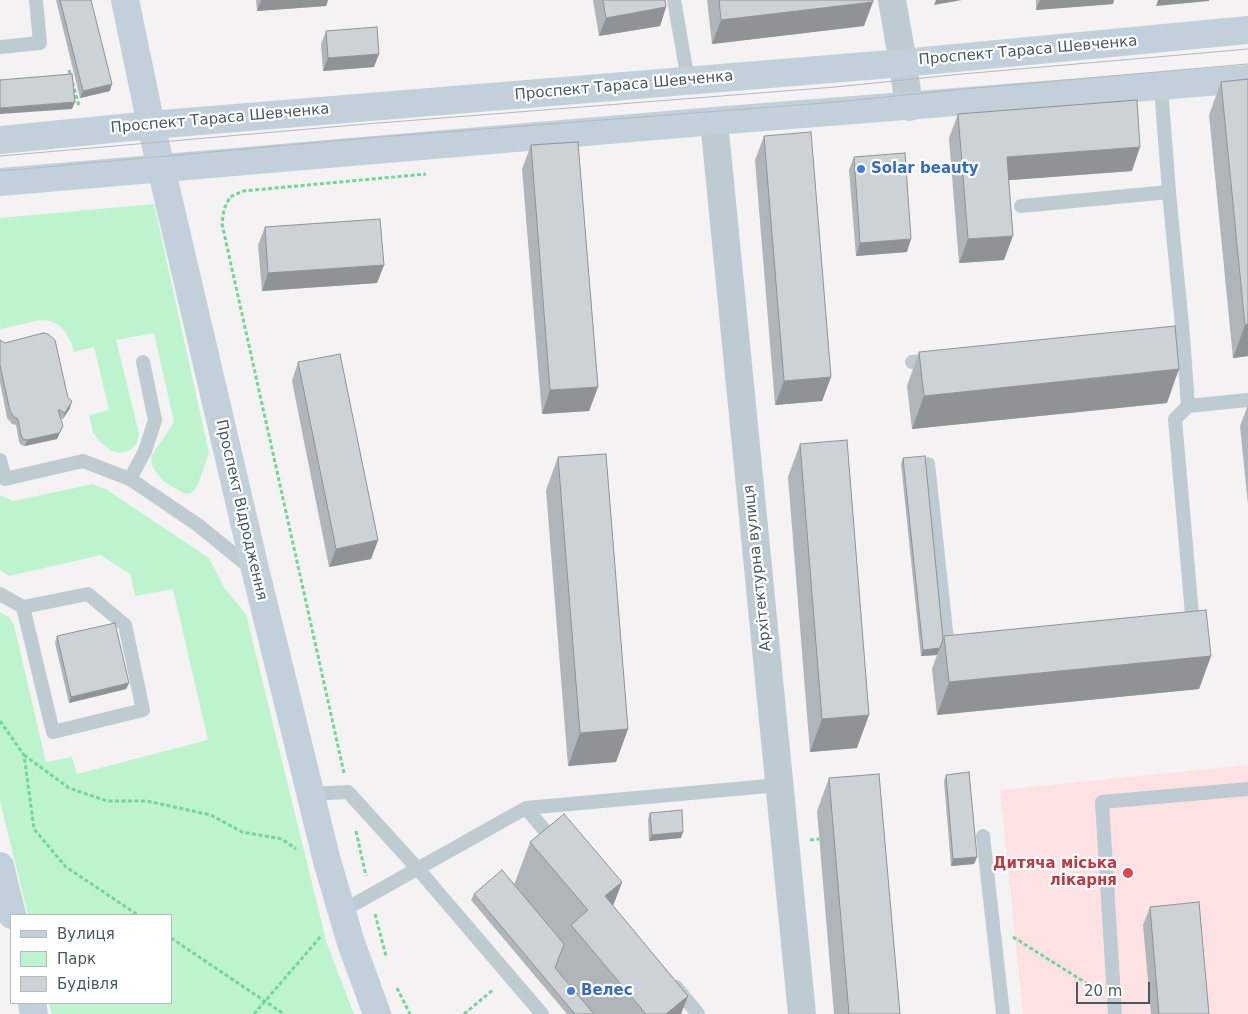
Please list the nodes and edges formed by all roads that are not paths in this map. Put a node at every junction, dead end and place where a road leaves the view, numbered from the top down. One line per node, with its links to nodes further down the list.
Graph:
1 (36, 0): 6 (lane)
2 (124, 0): 13 (main road, Проспект Відродження)
3 (674, 0): 9 (lane)
4 (892, 0): 7 (street)
5 (1248, 30): 7 (main road, Проспект Тараса Шевченка)
6 (0, 47)
7 (904, 63): 9 (main road, Проспект Тараса Шевченка); 11 (street)
8 (1248, 79): 10 (main road)
9 (688, 80): 13 (main road, Проспект Тараса Шевченка)
10 (1161, 87): 11 (main road); 17 (lane)
11 (908, 107): 12 (main road)
12 (714, 121): 15 (main road); 34 (street, Архітектурна вулиця)
13 (151, 125): 14 (main road, Проспект Тараса Шевченка); 15 (main road, Проспект Відродження)
14 (0, 140)
15 (162, 169): 16 (main road); 29 (main road, Проспект Відродження)
16 (0, 182)
17 (1169, 192): 18 (lane); 19 (lane)
18 (1021, 206)
19 (1183, 336): 20 (lane); 25 (lane)
20 (1164, 338)
21 (944, 360): 23 (lane)
22 (143, 362): 28 (lane)
23 (912, 362)
24 (1248, 400): 25 (lane)
25 (1188, 406): 32 (lane)
26 (0, 460): 28 (lane)
27 (928, 464): 33 (lane)
28 (130, 479): 29 (lane)
29 (256, 572): 36 (main road, Проспект Відродження)
30 (0, 594): 31 (lane)
31 (23, 607): 31 (lane)
32 (1175, 628)
33 (966, 648)
34 (779, 786): 37 (lane); 49 (street, Архітектурна вулиця)
35 (1248, 789): 45 (lane)
36 (310, 794): 41 (lane); 42 (main road, Проспект Відродження)
37 (526, 808): 39 (lane); 41 (lane)
38 (984, 836): 50 (lane)
39 (564, 854)
40 (0, 866): 43 (main road)
41 (418, 869): 42 (lane); 47 (lane)
42 (342, 912): 46 (main road, Проспект Відродження)
43 (12, 914)
44 (666, 976): 48 (lane)
45 (1115, 1007)
46 (377, 1014)
47 (542, 1014)
48 (698, 1014)
49 (802, 1014)
50 (1003, 1014)

